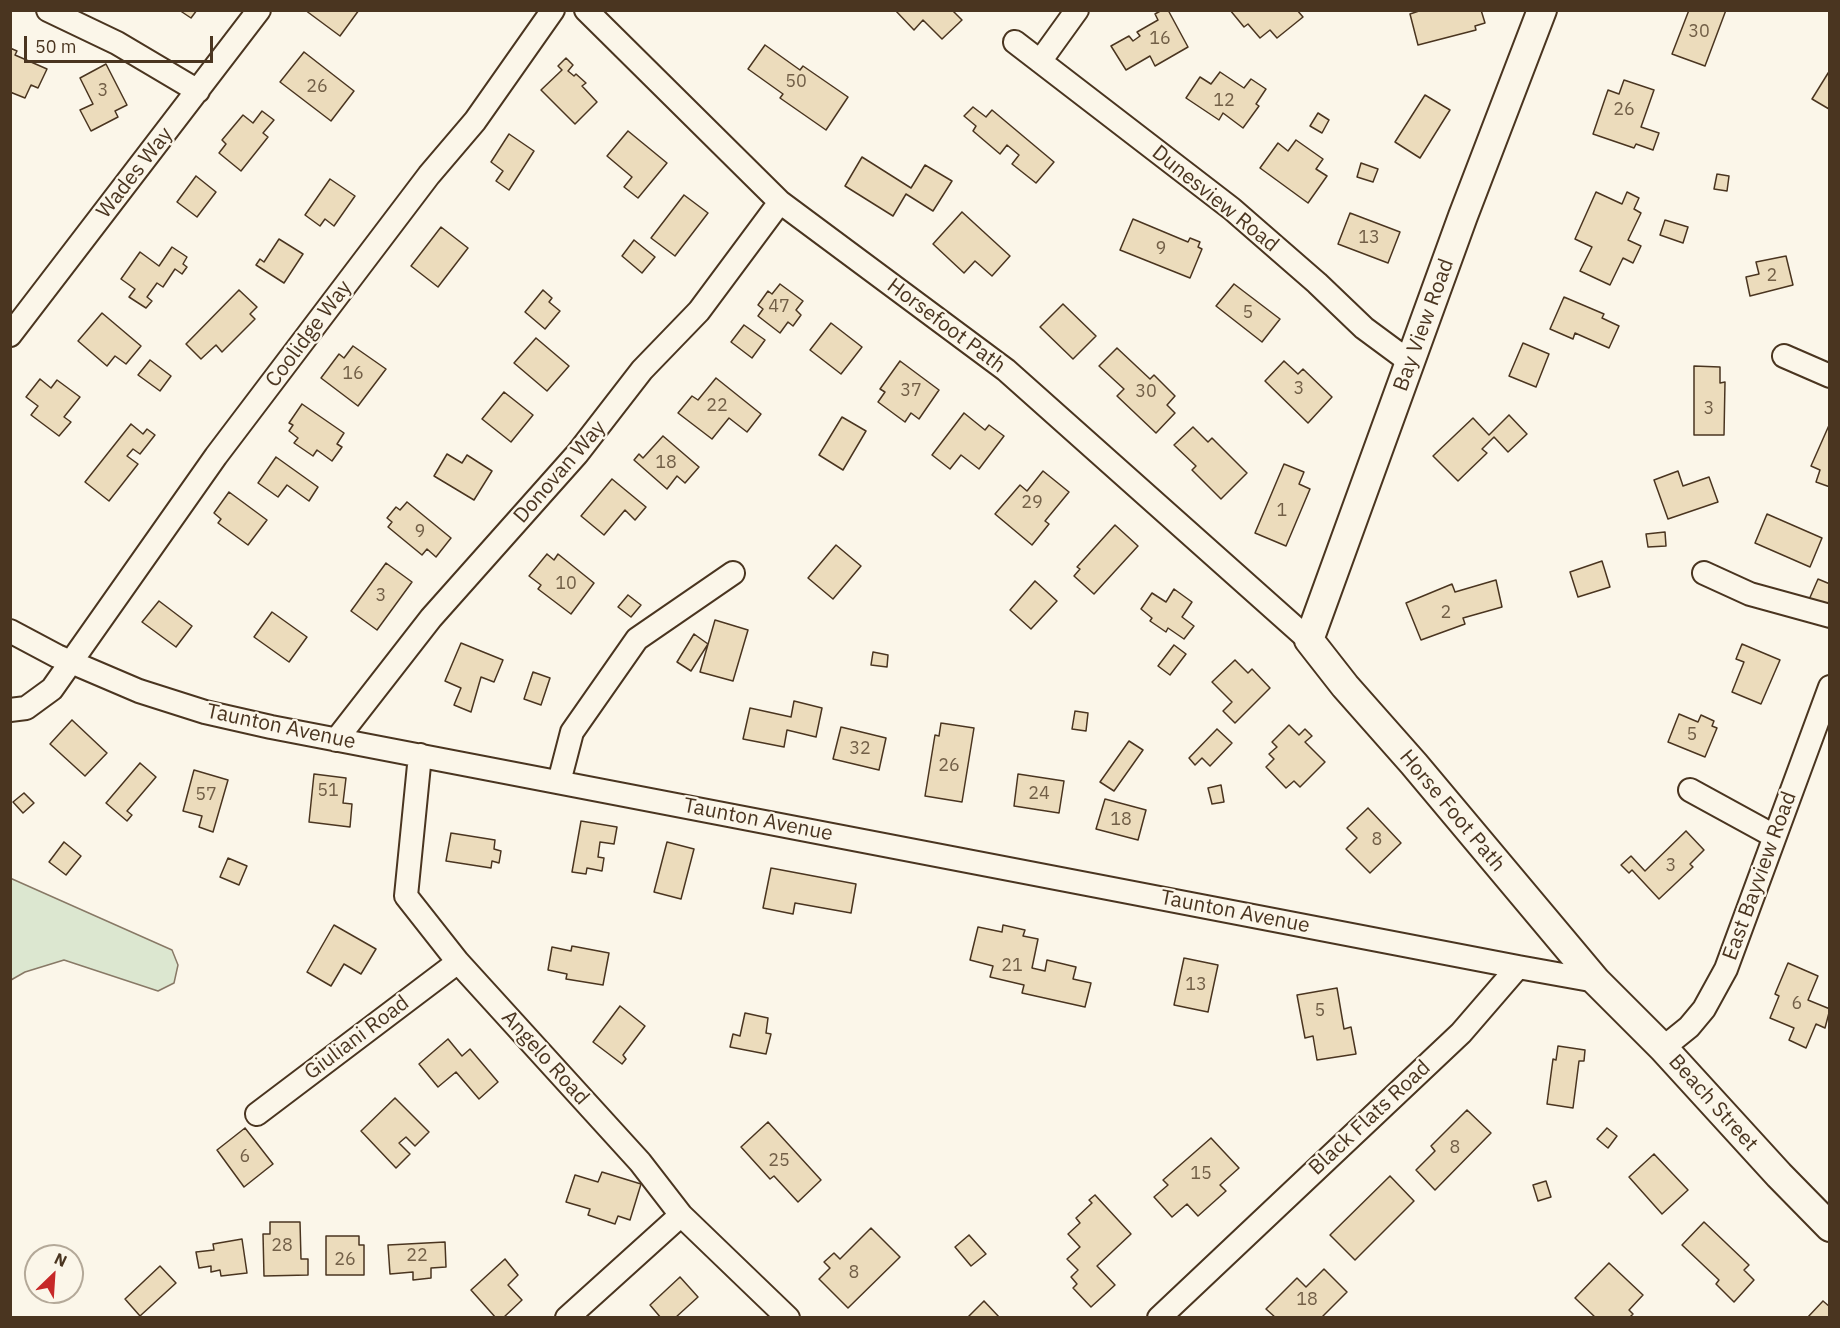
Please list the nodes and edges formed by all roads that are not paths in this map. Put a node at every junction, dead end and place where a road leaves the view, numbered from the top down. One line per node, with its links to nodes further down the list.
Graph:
1 (48, 10): 9 (street)
2 (259, 10): 9 (street, Wades Way)
3 (553, 10): 20 (street, Coolidge Way)
4 (586, 10): 10 (street, Horsefoot Path)
5 (1077, 10): 8 (street)
6 (1542, 10): 13 (street, Bay View Road)
7 (1015, 42): 8 (street, Dunesview Road)
8 (1041, 60): 13 (street, Dunesview Road)
9 (198, 91): 11 (street, Wades Way)
10 (780, 201): 19 (street, Horsefoot Path); 23 (street, Donovan Way)
11 (10, 335)
12 (1784, 356): 14 (street)
13 (1410, 362): 19 (street, Bay View Road)
14 (1830, 376)
15 (733, 573): 25 (street)
16 (1704, 573): 17 (street)
17 (1830, 616)
18 (10, 632): 20 (street, Taunton Avenue)
19 (1309, 640): 30 (street, Horse Foot Path)
20 (71, 662): 22 (street, Coolidge Way); 23 (street, Taunton Avenue)
21 (1830, 687): 27 (street, East Bayview Road)
22 (10, 710)
23 (336, 740): 24 (street, Taunton Avenue)
24 (420, 755): 25 (street, Taunton Avenue); 28 (street, Angelo Road)
25 (559, 782): 29 (street, Taunton Avenue)
26 (1690, 790): 27 (street)
27 (1774, 836): 31 (street, East Bayview Road)
28 (458, 962): 32 (street, Giuliani Road); 33 (street, Angelo Road)
29 (1518, 967): 30 (street); 37 (street, Black Flats Road)
30 (1596, 981): 31 (street, Beach Street)
31 (1663, 1048): 34 (street, Beach Street)
32 (257, 1114)
33 (681, 1215): 35 (street); 36 (street, Angelo Road)
34 (1830, 1227)
35 (567, 1317)
36 (788, 1317)
37 (1159, 1317)

